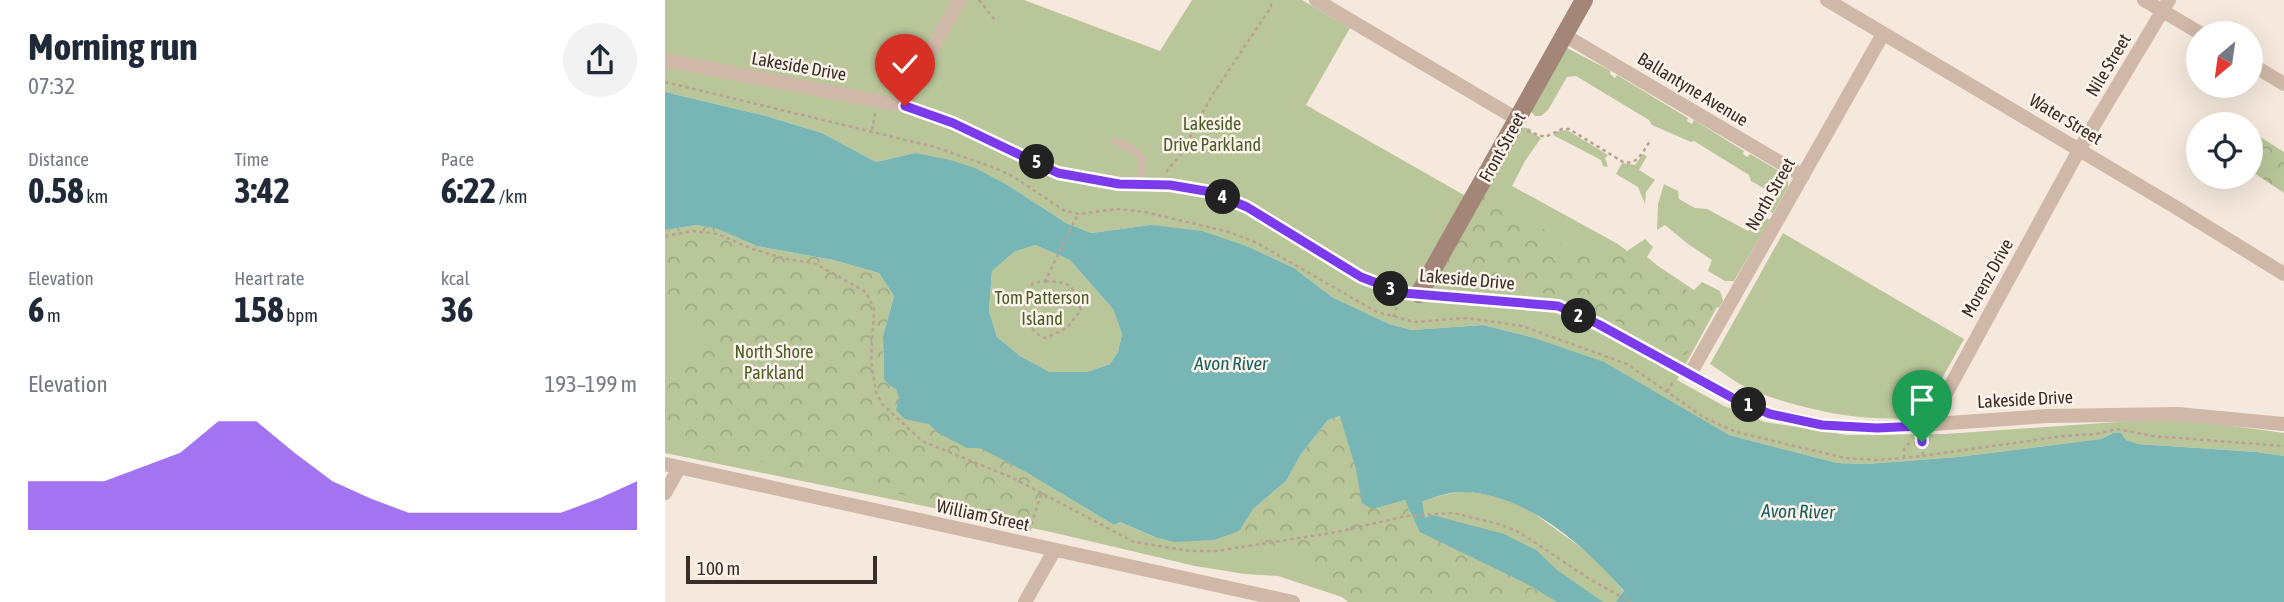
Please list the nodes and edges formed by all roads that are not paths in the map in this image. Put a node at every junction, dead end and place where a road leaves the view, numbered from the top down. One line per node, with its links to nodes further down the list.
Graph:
1 (960, 0): 13 (street)
2 (1316, 0): 14 (street)
3 (1584, 0): 9 (street, Front Street)
4 (1827, 0): 8 (street, Water Street)
5 (2144, 0): 6 (street)
6 (2166, 5): 7 (street); 16 (street, Nile Street)
7 (2186, 21)
8 (1883, 34): 16 (street, Water Street); 17 (street, North Street)
9 (1564, 35): 14 (street, Front Street); 17 (street, Ballantyne Avenue)
10 (665, 60): 13 (street, Lakeside Drive)
11 (2263, 71): 12 (street)
12 (2284, 84)
13 (905, 106): 18 (street, Lakeside Drive)
14 (1514, 124): 20 (street, Front Street)
15 (1115, 141): 18 (lane)
16 (2079, 150): 19 (street, Water Street); 23 (street, Morenz Drive)
17 (1803, 176): 21 (street, North Street)
18 (1147, 185): 20 (street, Lakeside Drive)
19 (2284, 274)
20 (1419, 294): 21 (street, Lakeside Drive)
21 (1690, 374): 23 (street, Lakeside Drive)
22 (2284, 424): 23 (street, Lakeside Drive)
23 (1925, 425)
24 (672, 466): 25 (street); 26 (street, William Street)
25 (665, 493)
26 (1054, 551): 27 (street, William Street); 28 (street)
27 (1252, 597): 29 (street, William Street)
28 (1025, 602)
29 (1293, 602)

